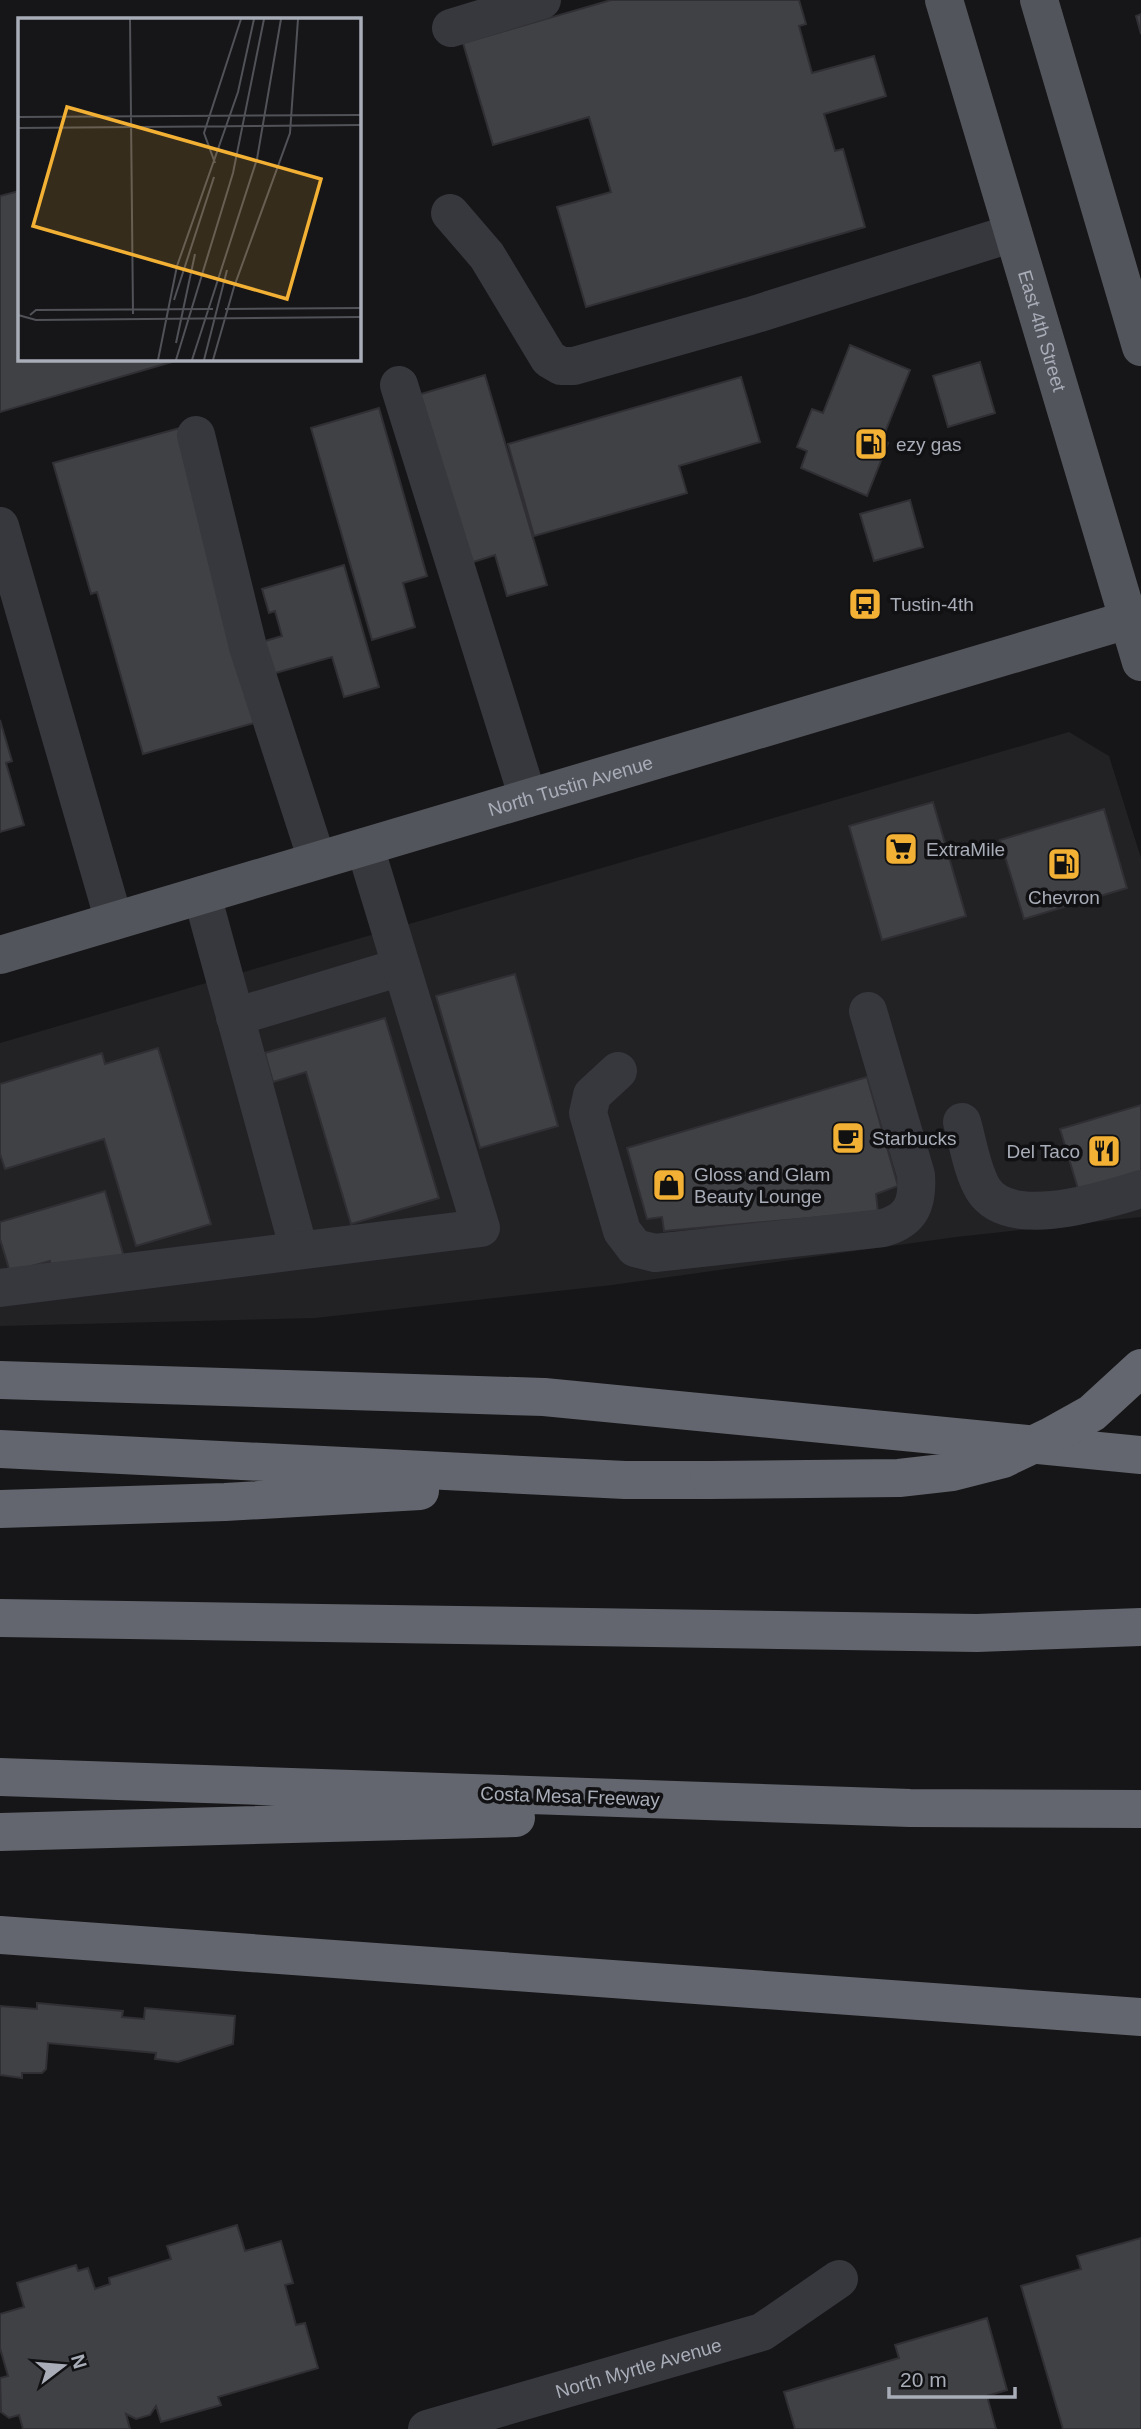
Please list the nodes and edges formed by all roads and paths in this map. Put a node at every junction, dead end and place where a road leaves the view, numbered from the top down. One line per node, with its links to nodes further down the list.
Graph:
1 (542, 0): 4 (street)
2 (944, 0): 6 (main road, East 4th Street)
3 (1040, 0): 7 (main road)
4 (451, 28)
5 (450, 213): 6 (street)
6 (1013, 233): 11 (main road, East 4th Street)
7 (1141, 347)
8 (399, 385): 13 (street)
9 (196, 435): 15 (street)
10 (0, 526): 17 (street)
11 (1135, 617): 12 (main road, East 4th Street); 13 (main road, North Tustin Avenue)
12 (1141, 662)
13 (528, 798): 14 (main road, North Tustin Avenue)
14 (365, 847): 15 (main road, North Tustin Avenue); 19 (street)
15 (317, 860): 16 (main road, North Tustin Avenue)
16 (202, 895): 17 (main road, North Tustin Avenue); 21 (street)
17 (114, 921): 18 (main road, North Tustin Avenue)
18 (0, 955)
19 (401, 967): 21 (street); 25 (street)
20 (868, 1011): 22 (street)
21 (235, 1017): 25 (street)
22 (618, 1071)
23 (962, 1122): 24 (street)
24 (1141, 1189)
25 (299, 1250): 26 (street)
26 (0, 1288)
27 (1141, 1368): 31 (highway, bridge)
28 (0, 1380): 30 (highway)
29 (0, 1450): 31 (highway)
30 (1141, 1455)
31 (625, 1480): 32 (highway)
32 (0, 1509)
33 (0, 1618): 34 (highway)
34 (1141, 1627)
35 (0, 1777): 36 (highway, Costa Mesa Freeway)
36 (910, 1808): 37 (highway, Costa Mesa Freeway); 38 (highway)
37 (1141, 1809)
38 (0, 1832)
39 (0, 1935): 40 (highway)
40 (1141, 2017)
41 (839, 2279): 42 (street, North Myrtle Avenue)
42 (484, 2421): 43 (street, North Myrtle Avenue)
43 (426, 2429)

